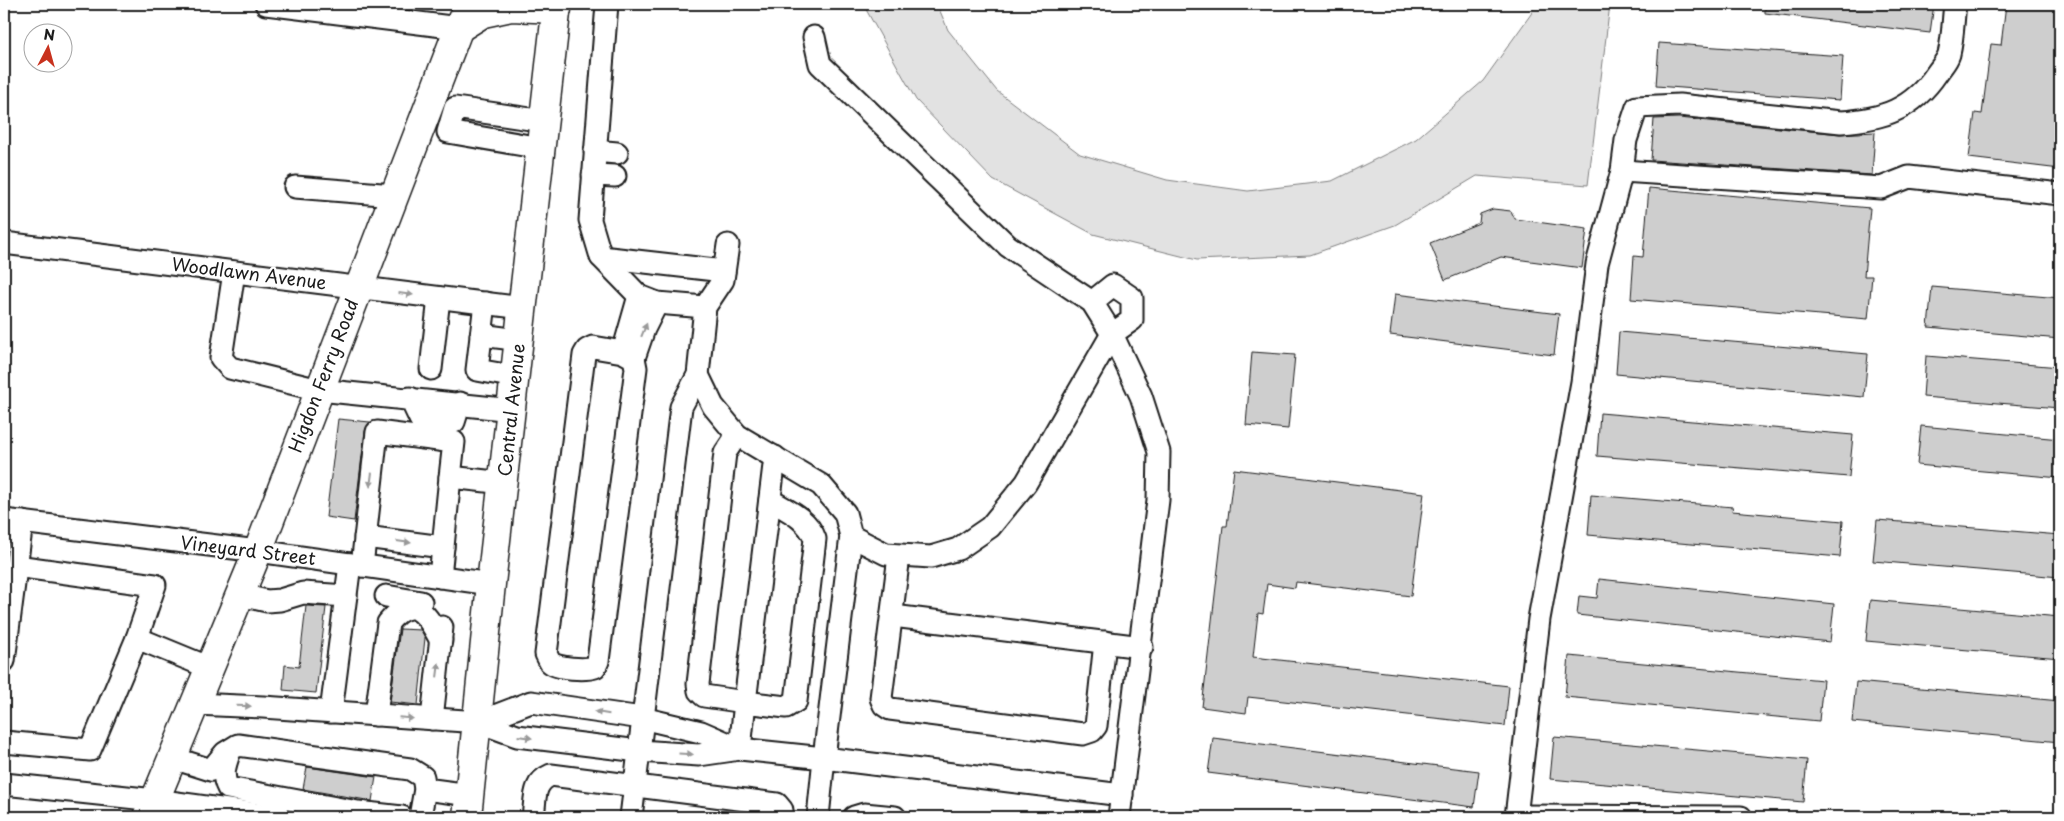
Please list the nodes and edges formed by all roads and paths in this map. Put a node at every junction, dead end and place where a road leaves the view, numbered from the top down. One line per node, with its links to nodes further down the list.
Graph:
1 (266, 4): 6 (street)
2 (476, 4): 6 (main road, Higdon Ferry Road)
3 (607, 4): 10 (street)
4 (1956, 4): 12 (street)
5 (557, 6): 6 (main road); 8 (main road, Central Avenue)
6 (463, 16): 17 (main road, Higdon Ferry Road)
7 (814, 37): 26 (street)
8 (544, 120): 9 (main road, Central Avenue); 9 (street)
9 (541, 148): 29 (main road, Central Avenue)
10 (595, 151): 11 (street); 13 (street)
11 (617, 152)
12 (1622, 171): 16 (street); 95 (street)
13 (593, 175): 14 (street); 20 (street)
14 (615, 176)
15 (296, 188): 17 (street)
16 (2060, 194)
17 (394, 195): 23 (main road, Higdon Ferry Road)
18 (4, 243): 22 (street, Woodlawn Avenue)
19 (728, 245): 21 (street)
20 (601, 257): 21 (street); 25 (street)
21 (724, 271): 28 (street)
22 (234, 272): 23 (street, Woodlawn Avenue); 37 (street)
23 (358, 287): 24 (street, Woodlawn Avenue, one-way to 24); 37 (main road, Higdon Ferry Road)
24 (439, 298): 27 (street, Woodlawn Avenue); 34 (street)
25 (648, 300): 28 (street); 33 (street)
26 (1092, 302): 30 (street); 30 (street)
27 (485, 303): 29 (street, Woodlawn Avenue); 31 (street)
28 (705, 307): 35 (street)
29 (523, 308): 32 (main road, Central Avenue)
30 (1112, 334): 49 (street); 62 (street)
31 (481, 335): 32 (street); 36 (street)
32 (520, 340): 36 (main road, Central Avenue)
33 (629, 355): 33 (street)
34 (431, 369)
35 (698, 375): 39 (street); 69 (street)
36 (516, 377): 38 (main road, Central Avenue)
37 (319, 390): 38 (street); 48 (main road, Higdon Ferry Road)
38 (512, 410): 42 (main road, Central Avenue)
39 (738, 435): 40 (street); 65 (street)
40 (775, 457): 43 (street); 45 (street)
41 (450, 477): 42 (street); 46 (street, one-way to 46); 47 (street)
42 (504, 483): 54 (main road, Central Avenue)
43 (770, 500): 65 (street); 65 (street)
44 (13, 521): 48 (street, Vineyard Street); 51 (street)
45 (851, 536): 49 (street); 77 (street)
46 (365, 537): 47 (street, one-way to 47); 50 (street)
47 (443, 547): 53 (street)
48 (258, 551): 50 (street, Vineyard Street); 55 (main road, Higdon Ferry Road)
49 (899, 556): 58 (street)
50 (356, 565): 52 (street, Vineyard Street); 56 (street)
51 (16, 566): 59 (street); 63 (street)
52 (390, 570): 53 (street, Vineyard Street); 57 (street)
53 (440, 577): 54 (street, Vineyard Street)
54 (491, 584): 71 (main road, Central Avenue)
55 (240, 595): 56 (street); 64 (main road, Higdon Ferry Road)
56 (346, 596): 67 (street)
57 (386, 596): 60 (street); 68 (street)
58 (893, 616): 61 (street); 61 (street)
59 (137, 638): 64 (street); 72 (street)
60 (441, 642): 68 (street); 70 (street, one-way to 60)
61 (1105, 642): 62 (street)
62 (1142, 647): 82 (street)
63 (4, 661)
64 (210, 668): 66 (main road, Higdon Ferry Road)
65 (745, 702): 74 (street)
66 (195, 704): 67 (street, one-way to 67); 76 (main road, Higdon Ferry Road)
67 (331, 712): 68 (street)
68 (372, 715): 70 (street, one-way to 70)
69 (642, 718): 71 (street, one-way to 71); 74 (street); 75 (street)
70 (432, 719): 71 (street)
71 (478, 722): 75 (street, one-way to 75); 83 (main road, Central Avenue)
72 (4, 742)
73 (230, 748): 78 (street); 81 (street); 87 (street)
74 (740, 749): 75 (street, one-way to 74); 77 (street)
75 (638, 751): 80 (street)
76 (173, 758): 78 (street); 84 (main road, Higdon Ferry Road)
77 (824, 758): 82 (street); 91 (street)
78 (211, 770): 86 (street)
79 (4, 784): 84 (street)
80 (635, 786): 88 (street); 89 (street); 90 (street)
81 (425, 789): 83 (street); 87 (street)
82 (1122, 795): 94 (street)
83 (469, 806)
84 (151, 809): 85 (street)
85 (279, 817)
86 (354, 817)
87 (415, 817)
88 (534, 817)
89 (630, 817)
90 (781, 817)
91 (818, 817)
92 (854, 817): 93 (street)
93 (894, 817)
94 (1119, 817)
95 (1516, 817): 96 (street)
96 (1741, 817)

